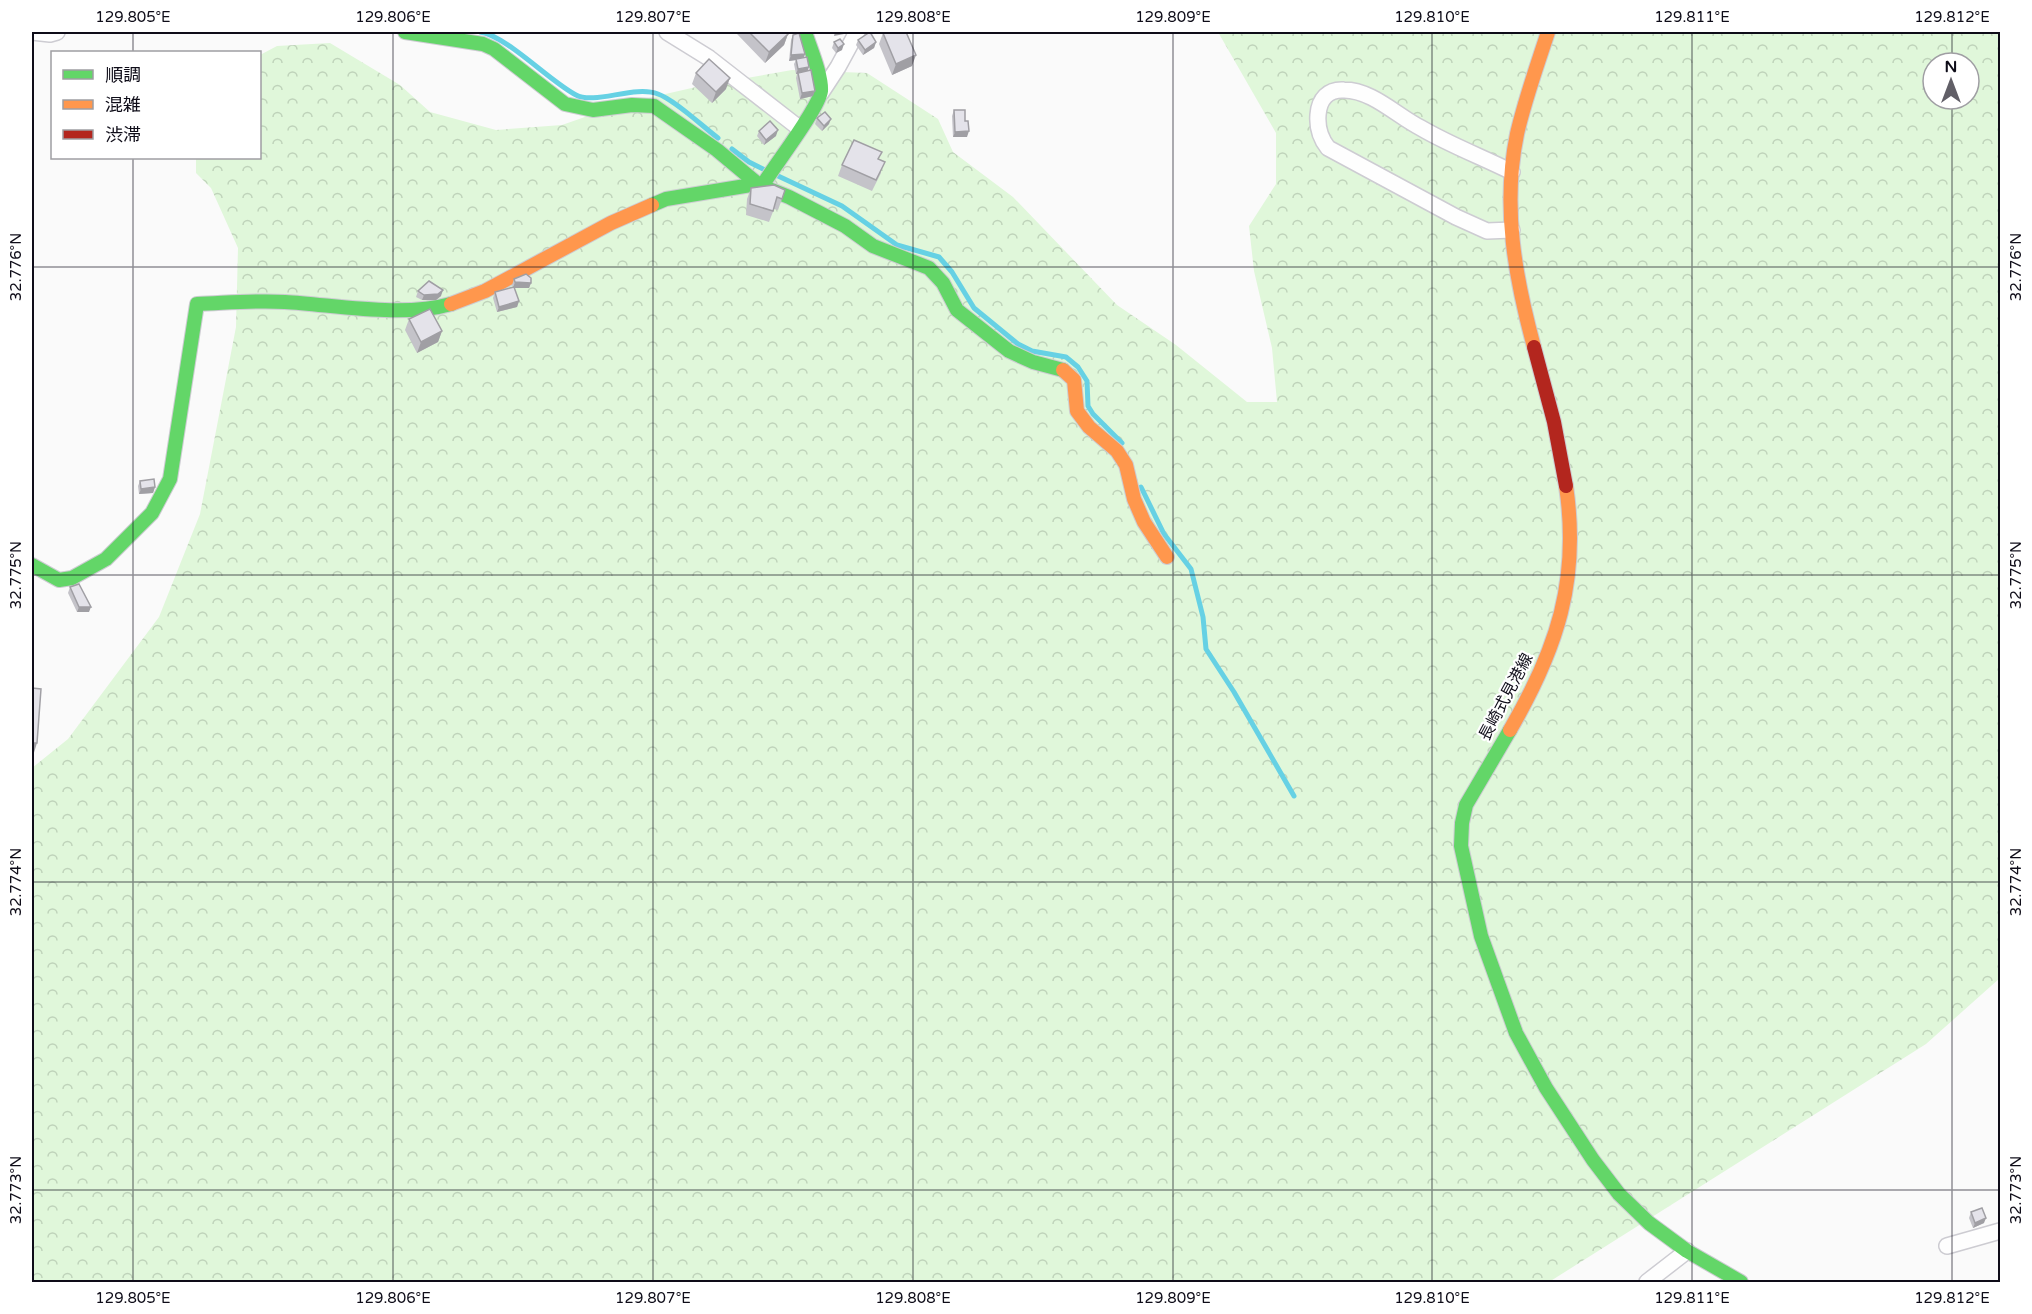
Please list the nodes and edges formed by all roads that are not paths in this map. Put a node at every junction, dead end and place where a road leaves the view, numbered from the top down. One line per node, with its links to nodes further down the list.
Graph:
1 (32, 32): 2 (street)
2 (57, 32)
3 (405, 32): 11 (street)
4 (667, 32): 9 (street)
5 (806, 32): 8 (street)
6 (857, 32): 8 (street)
7 (1548, 32): 10 (street, 長崎式見港線)
8 (821, 93): 9 (street)
9 (799, 128): 11 (street)
10 (1512, 171): 12 (street, 長崎式見港線); 12 (street)
11 (761, 184): 13 (street); 14 (street)
12 (1512, 230): 17 (street, 長崎式見港線)
13 (1167, 556)
14 (32, 566)
15 (2001, 1231): 16 (street)
16 (1947, 1246)
17 (1687, 1251): 18 (street); 19 (street, 長崎式見港線)
18 (1647, 1282)
19 (1741, 1282)

